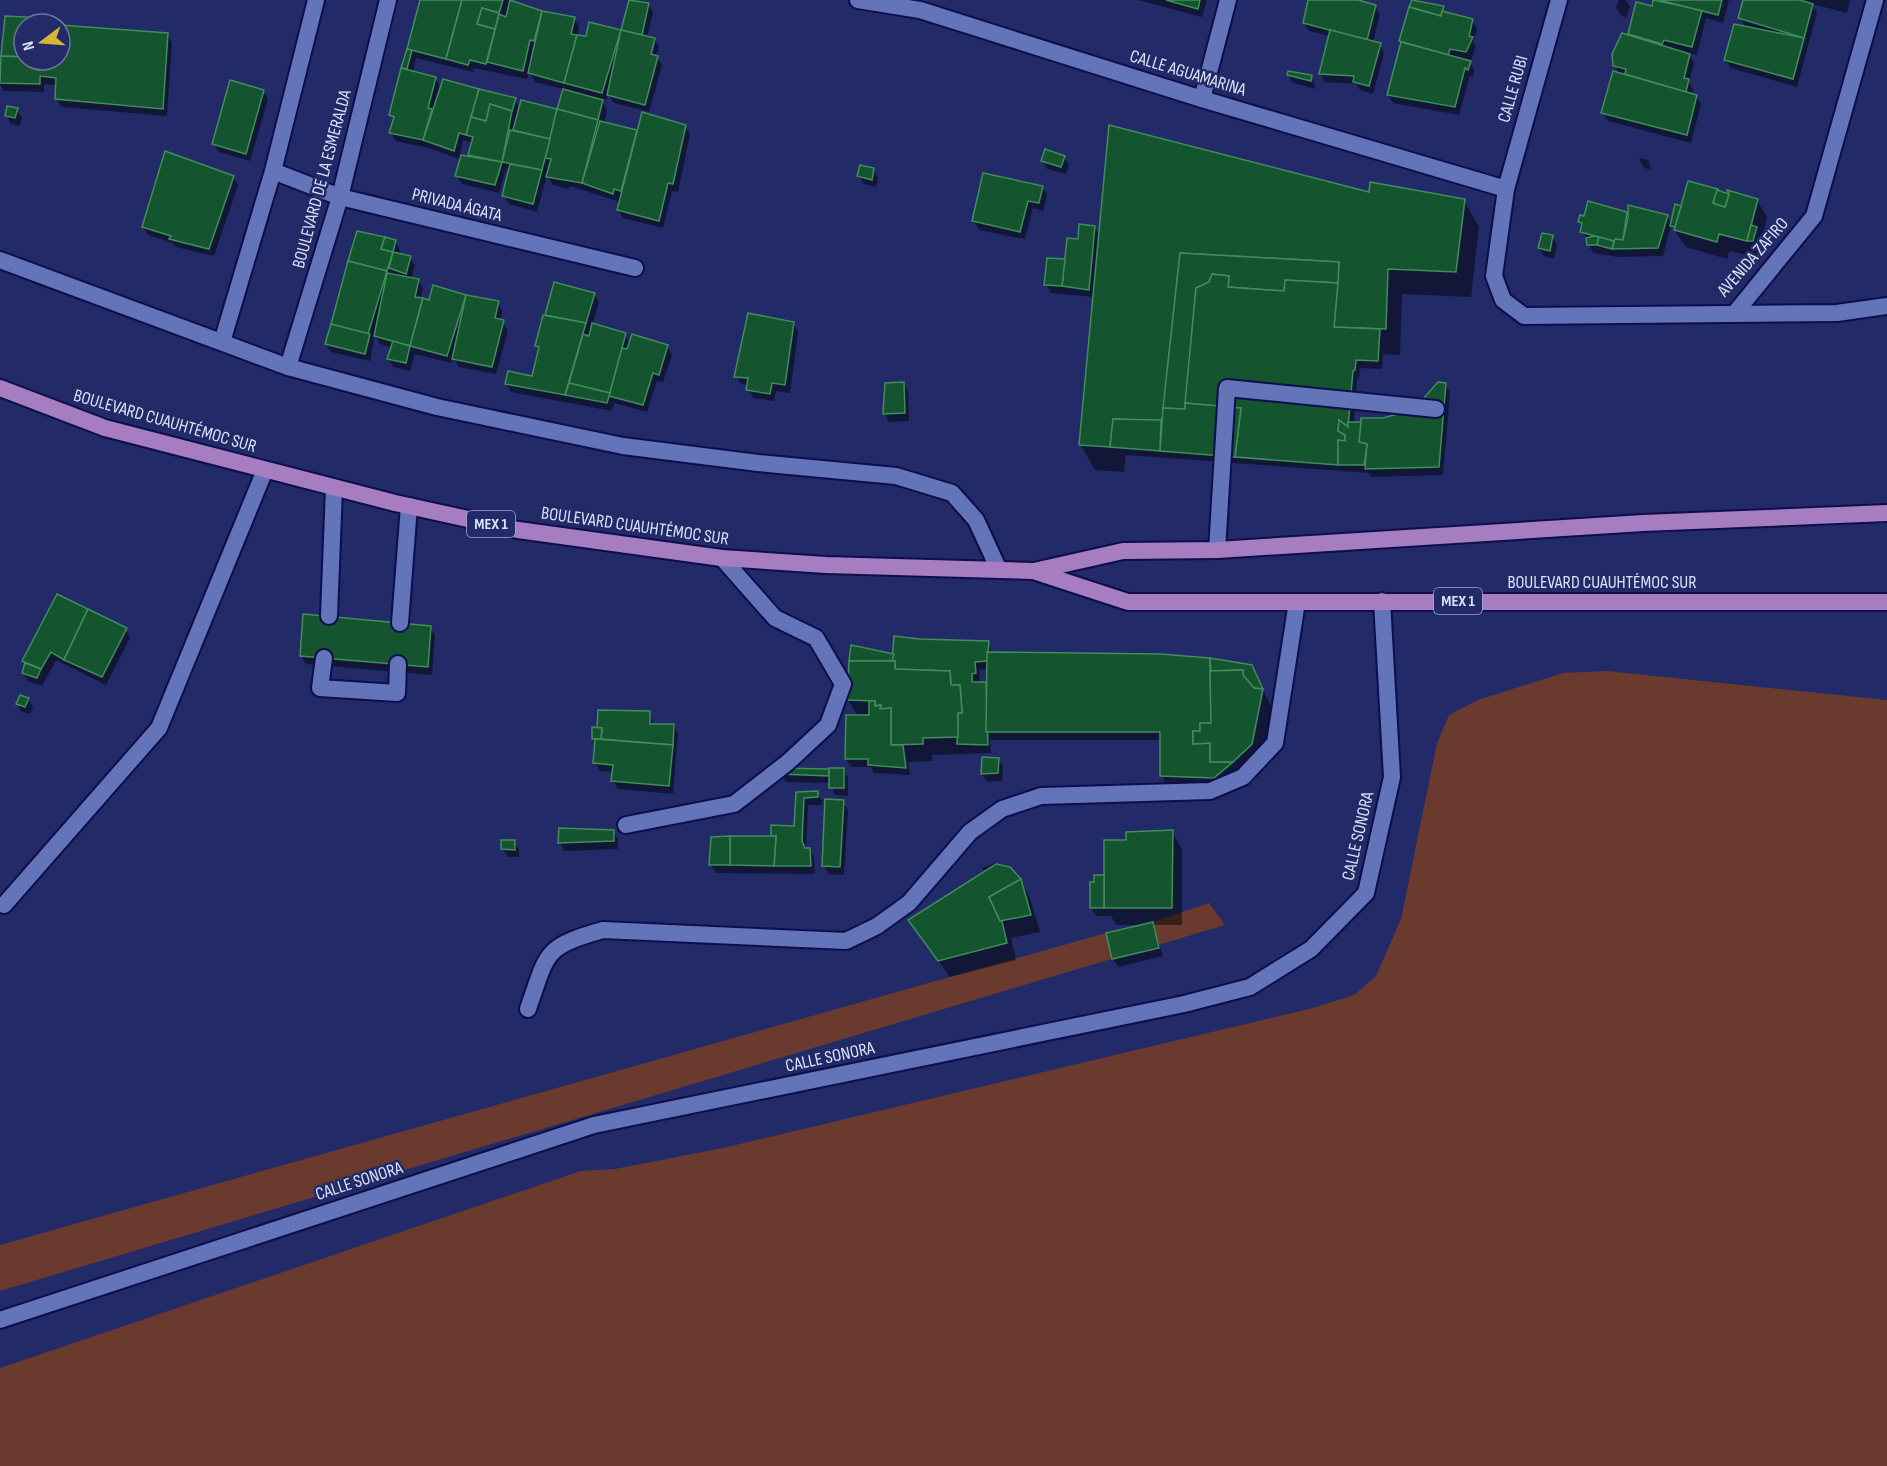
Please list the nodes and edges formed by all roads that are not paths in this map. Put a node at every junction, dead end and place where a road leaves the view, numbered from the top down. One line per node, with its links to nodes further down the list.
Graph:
1 (316, 0): 9 (street)
2 (388, 0): 11 (street, BOULEVARD DE LA ESMERALDA)
3 (858, 0): 7 (street, CALLE AGUAMARINA)
4 (1228, 0): 8 (street)
5 (1558, 0): 10 (street, CALLE RUBI)
6 (1875, 0): 15 (street, AVENIDA ZAFIRO)
7 (922, 5): 8 (street, CALLE AGUAMARINA)
8 (1202, 99): 10 (street, CALLE AGUAMARINA)
9 (273, 171): 11 (street, PRIVADA ÁGATA); 16 (street)
10 (1506, 189): 15 (street, AVENIDA ZAFIRO)
11 (340, 197): 13 (street, PRIVADA ÁGATA); 17 (street, BOULEVARD DE LA ESMERALDA)
12 (0, 260): 16 (street)
13 (635, 268)
14 (1887, 306): 15 (street)
15 (1735, 314)
16 (222, 342): 17 (street)
17 (288, 367): 26 (street)
18 (0, 388): 20 (main road, BOULEVARD CUAUHTÉMOC SUR / MEX 1)
19 (1436, 409): 24 (street)
20 (265, 470): 21 (main road, BOULEVARD CUAUHTÉMOC SUR / MEX 1); 36 (street)
21 (334, 488): 22 (main road, BOULEVARD CUAUHTÉMOC SUR / MEX 1); 31 (street)
22 (409, 506): 25 (main road, BOULEVARD CUAUHTÉMOC SUR / MEX 1); 32 (street)
23 (1887, 513): 24 (main road, BOULEVARD CUAUHTÉMOC SUR / MEX 1)
24 (1216, 550): 27 (main road, BOULEVARD CUAUHTÉMOC SUR / MEX 1)
25 (722, 558): 26 (main road, BOULEVARD CUAUHTÉMOC SUR / MEX 1); 35 (street)
26 (999, 570): 27 (main road, BOULEVARD CUAUHTÉMOC SUR / MEX 1)
27 (1033, 571): 29 (main road, BOULEVARD CUAUHTÉMOC SUR / MEX 1)
28 (1382, 601): 29 (main road, BOULEVARD CUAUHTÉMOC SUR / MEX 1); 30 (main road, BOULEVARD CUAUHTÉMOC SUR / MEX 1); 38 (street, CALLE SONORA)
29 (1297, 602): 37 (street)
30 (1887, 602)
31 (329, 616)
32 (400, 623)
33 (324, 658): 34 (street)
34 (398, 664)
35 (626, 825)
36 (4, 904)
37 (528, 1009)
38 (0, 1320)

